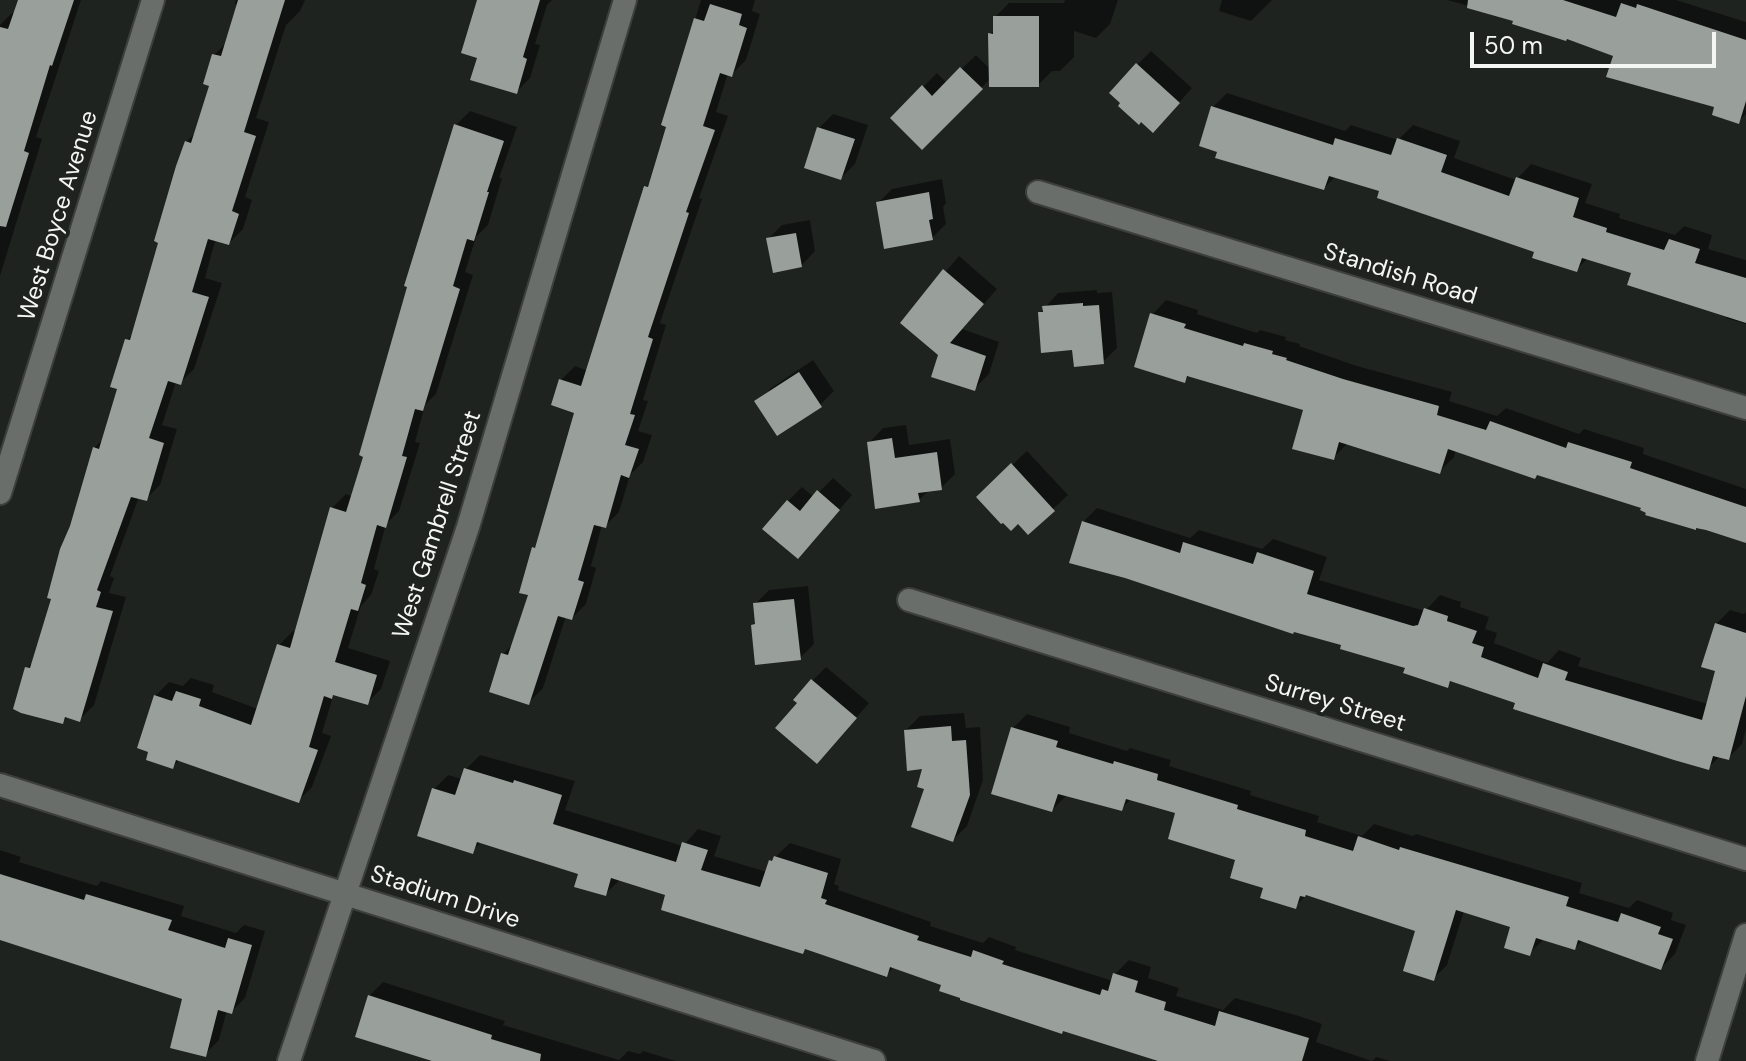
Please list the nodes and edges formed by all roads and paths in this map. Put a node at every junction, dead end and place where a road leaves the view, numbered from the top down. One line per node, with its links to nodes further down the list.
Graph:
1 (153, 0): 5 (street, West Boyce Avenue)
2 (625, 0): 9 (street, West Gambrell Street)
3 (1038, 192): 4 (street, Standish Road)
4 (1746, 408)
5 (0, 493)
6 (909, 600): 8 (street, Surrey Street)
7 (0, 785): 9 (street, Stadium Drive)
8 (1746, 859)
9 (343, 894): 11 (street, West Gambrell Street); 12 (street, Stadium Drive)
10 (1746, 935): 13 (street)
11 (289, 1061)
12 (874, 1061)
13 (1707, 1061)

